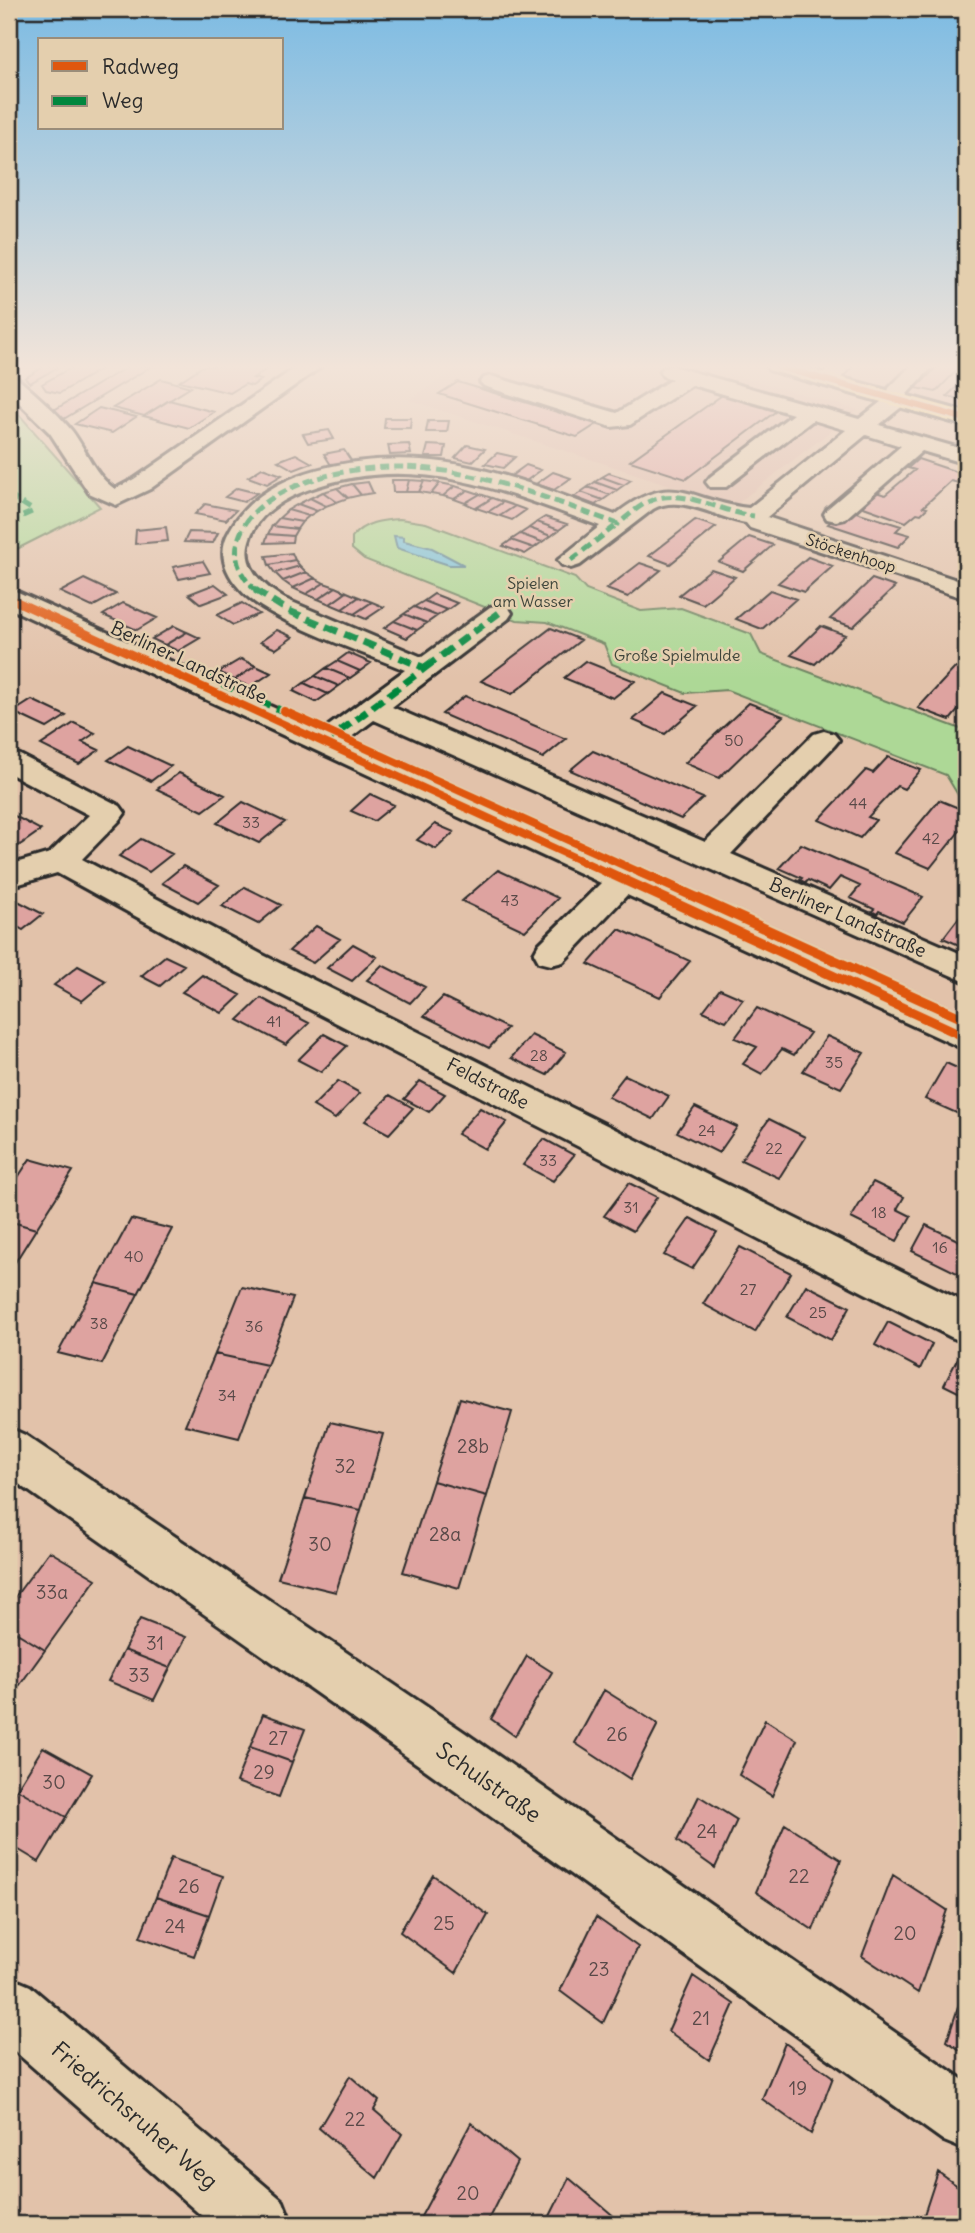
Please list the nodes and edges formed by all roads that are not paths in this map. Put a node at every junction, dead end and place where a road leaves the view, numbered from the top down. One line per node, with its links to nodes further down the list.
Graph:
1 (84, 470): 2 (street)
2 (161, 470)
3 (357, 470): 16 (street)
4 (448, 470): 11 (street)
5 (733, 470): 8 (street)
6 (811, 470): 10 (street)
7 (887, 470): 9 (street)
8 (718, 482)
9 (836, 514)
10 (754, 516): 11 (street, Stöckenhoop); 13 (street, Stöckenhoop)
11 (618, 524): 12 (street, Stöckenhoop)
12 (570, 560)
13 (963, 594)
14 (9, 598): 19 (street, Berliner Landstraße)
15 (499, 613): 16 (street)
16 (425, 668): 17 (street)
17 (371, 708): 19 (street); 22 (street, Berliner Landstraße)
18 (824, 740): 22 (street)
19 (324, 743): 24 (street, Berliner Landstraße)
20 (9, 761): 21 (street)
21 (61, 861): 23 (street); 29 (street, Feldstraße)
22 (719, 861): 25 (street); 27 (street, Berliner Landstraße)
23 (9, 876)
24 (623, 880): 25 (street, Berliner Landstraße); 26 (street)
25 (688, 910): 28 (street, Berliner Landstraße)
26 (551, 953)
27 (966, 970)
28 (966, 1037)
29 (966, 1324)
30 (9, 1450): 32 (street, Schulstraße)
31 (9, 2007): 33 (street, Friedrichsruher Weg)
32 (966, 2119)
33 (260, 2224)

